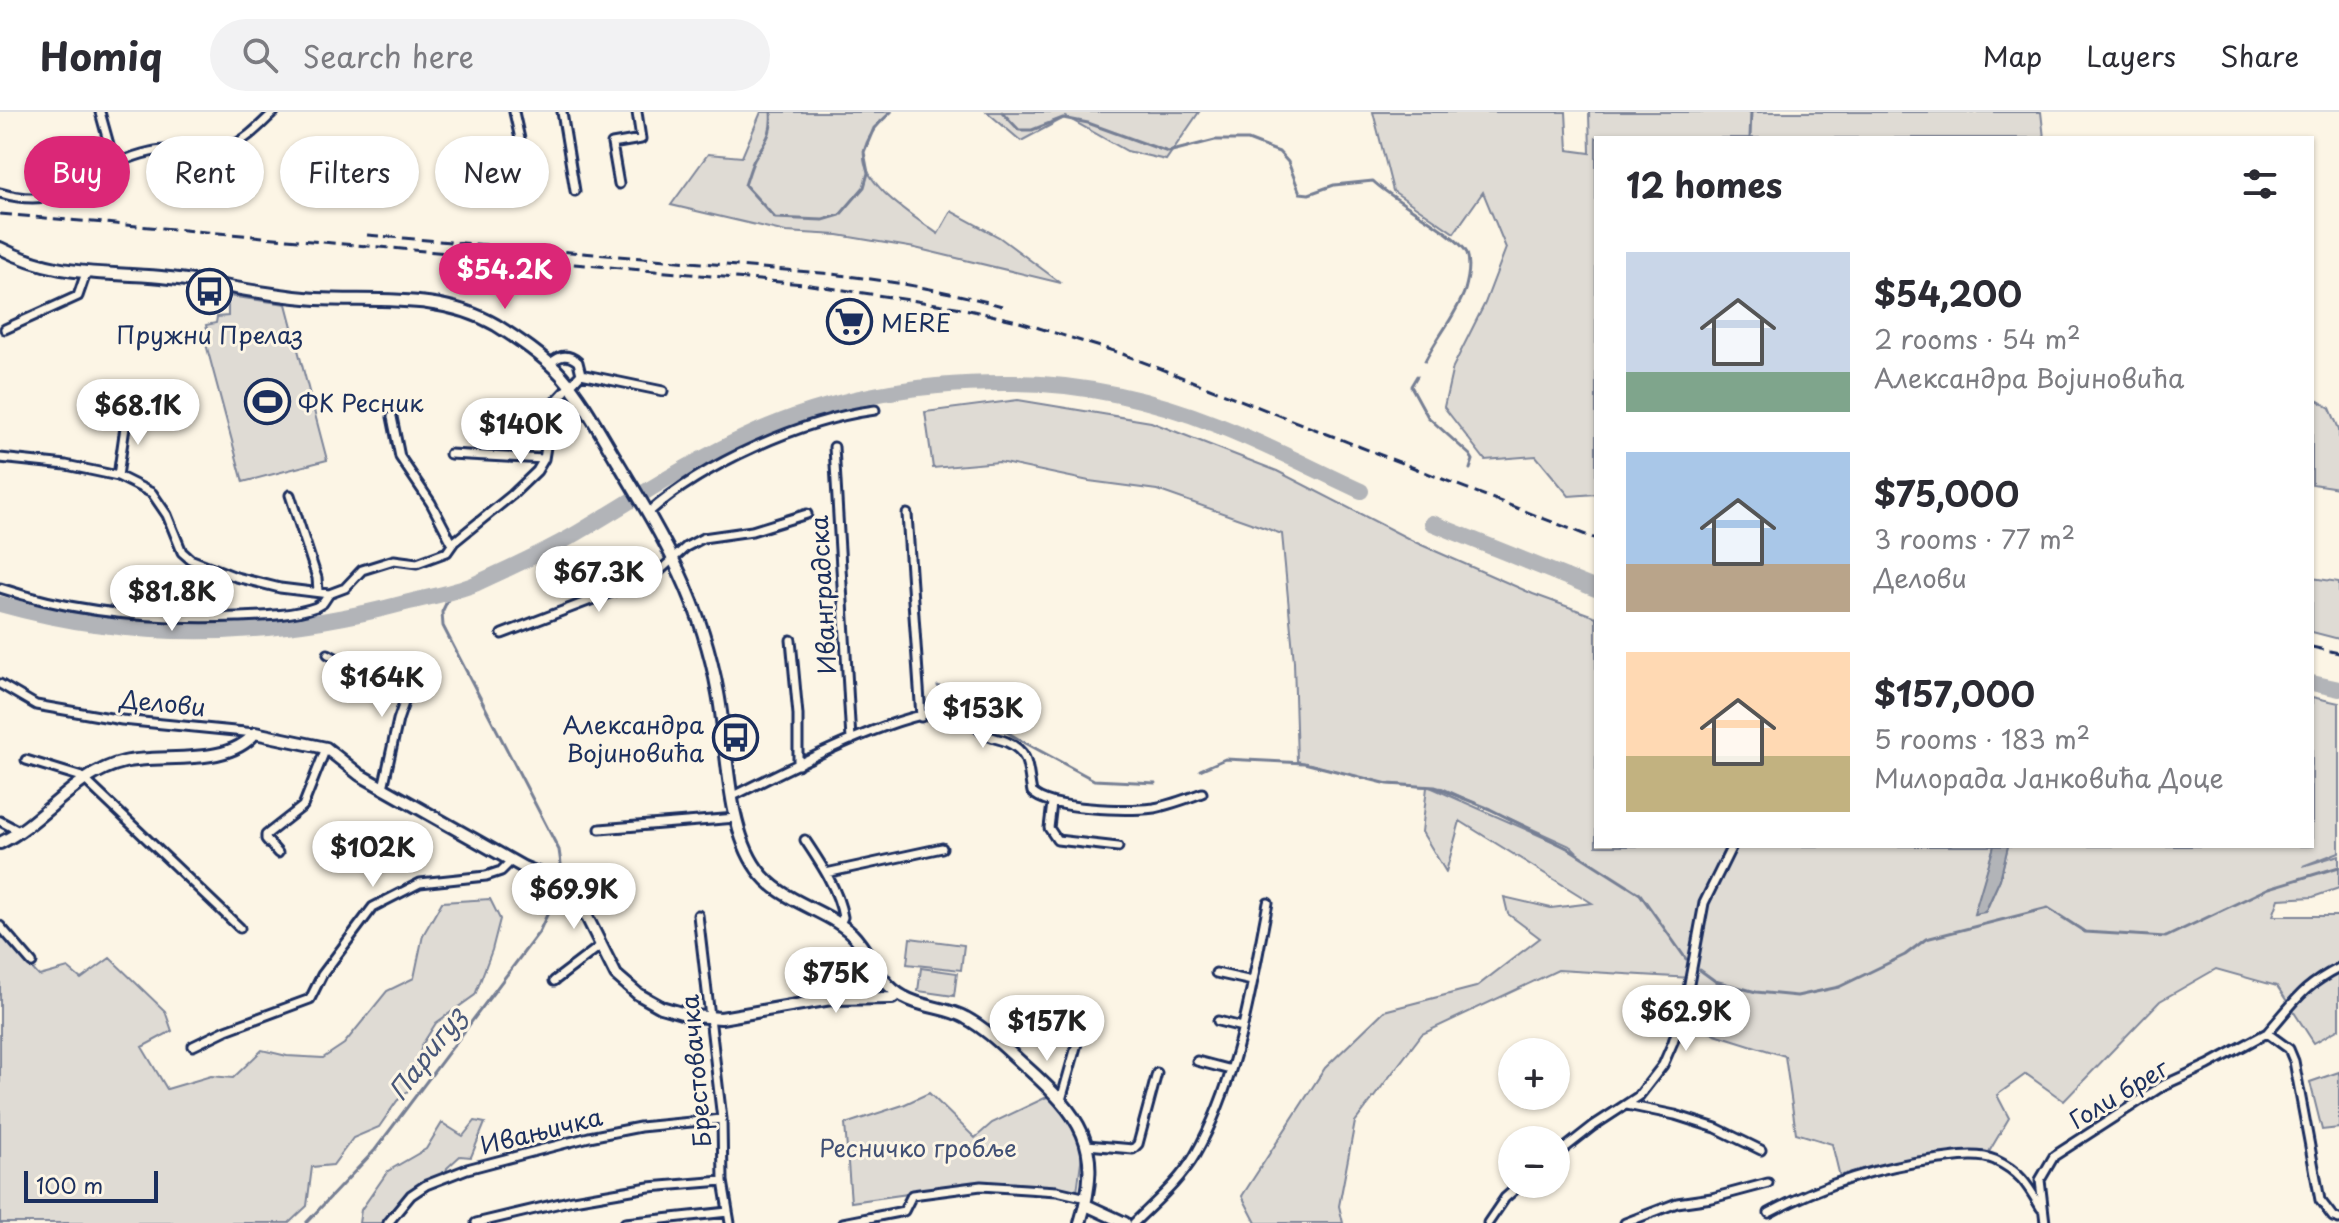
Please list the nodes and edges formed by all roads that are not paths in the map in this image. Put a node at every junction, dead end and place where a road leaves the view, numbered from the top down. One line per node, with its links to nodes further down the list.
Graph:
1 (100, 112): 6 (street)
2 (274, 112): 8 (street)
3 (514, 112): 7 (street)
4 (562, 112): 10 (street)
5 (637, 112): 9 (street)
6 (107, 136)
7 (519, 136)
8 (130, 160)
9 (619, 184)
10 (575, 191)
11 (0, 193): 12 (street)
12 (24, 199)
13 (0, 248): 14 (street)
14 (86, 273): 15 (street); 16 (street)
15 (5, 329)
16 (550, 364): 17 (street); 18 (street)
17 (581, 374): 18 (street); 19 (street)
18 (570, 386): 26 (street); 29 (street)
19 (663, 391)
20 (875, 410): 29 (street)
21 (127, 413): 27 (street)
22 (392, 417): 32 (street)
23 (834, 447): 45 (street, Иванградска)
24 (450, 454): 26 (street)
25 (0, 458): 27 (street)
26 (544, 459): 32 (street)
27 (118, 476): 35 (street)
28 (290, 495): 35 (street)
29 (647, 511): 33 (street)
30 (807, 514): 33 (street)
31 (907, 514): 43 (street)
32 (452, 543): 36 (street)
33 (673, 558): 37 (street); 52 (street)
34 (0, 588): 36 (street)
35 (318, 591): 36 (street)
36 (329, 594)
37 (502, 634)
38 (791, 640): 48 (street)
39 (328, 654): 42 (street)
40 (417, 665): 42 (street)
41 (0, 684): 44 (street, Делови)
42 (409, 687): 50 (street)
43 (921, 717): 45 (street); 53 (street)
44 (255, 733): 46 (street, Делови); 49 (street)
45 (851, 740): 48 (street)
46 (326, 748): 50 (street, Делови); 63 (street)
47 (26, 760): 49 (street)
48 (798, 765): 52 (street)
49 (86, 781): 57 (street); 70 (street)
50 (383, 788): 64 (street, Делови)
51 (1202, 793): 53 (street)
52 (733, 796): 54 (street)
53 (1052, 803): 60 (street)
54 (736, 818): 56 (street); 68 (street)
55 (0, 821): 57 (street)
56 (600, 829)
57 (19, 831): 59 (street)
58 (805, 840): 65 (street)
59 (0, 843)
60 (1118, 847)
61 (942, 848): 65 (street)
62 (1731, 848): 90 (street)
63 (278, 853)
64 (511, 861): 71 (street, Делови); 85 (street)
65 (826, 873): 68 (street)
66 (1268, 903): 76 (street)
67 (698, 915): 80 (street, Брестовачка)
68 (840, 924): 77 (street)
69 (0, 926): 72 (street)
70 (240, 928)
71 (600, 946): 75 (street); 80 (street, Делови)
72 (32, 963)
73 (2339, 968): 83 (street, Голи брег)
74 (1216, 973): 76 (street)
75 (554, 981)
76 (1252, 981): 82 (street)
77 (898, 994): 80 (street, Делови); 84 (street)
78 (1009, 1005): 84 (street)
79 (1085, 1015): 89 (street)
80 (711, 1018): 91 (street, Брестовачка)
81 (1218, 1021): 82 (street)
82 (1242, 1027): 87 (street)
83 (2267, 1033): 101 (street, Голи брег); 102 (street)
84 (995, 1040): 89 (street)
85 (193, 1046)
86 (1197, 1061): 87 (street)
87 (1231, 1070): 110 (street)
88 (1157, 1073): 93 (street)
89 (1061, 1100): 93 (street)
90 (1627, 1105): 92 (street); 94 (street)
91 (722, 1119): 95 (street, Брестовачка); 103 (street, Ивањичка)
92 (1570, 1144)
93 (1087, 1145): 98 (street)
94 (1761, 1150)
95 (723, 1181): 99 (street, Брестовачка); 104 (street)
96 (1768, 1183): 112 (street)
97 (1505, 1198): 111 (street)
98 (1086, 1202): 107 (street); 108 (street); 109 (street)
99 (728, 1212): 105 (street); 106 (street, Брестовачка)
100 (1769, 1213): 101 (street)
101 (2044, 1214): 113 (street, Голи брег)
102 (2339, 1219)
103 (388, 1223)
104 (476, 1223)
105 (625, 1223)
106 (730, 1223)
107 (843, 1223)
108 (1080, 1223)
109 (1125, 1223)
110 (1134, 1223)
111 (1488, 1223)
112 (1625, 1223)
113 (2045, 1223)

